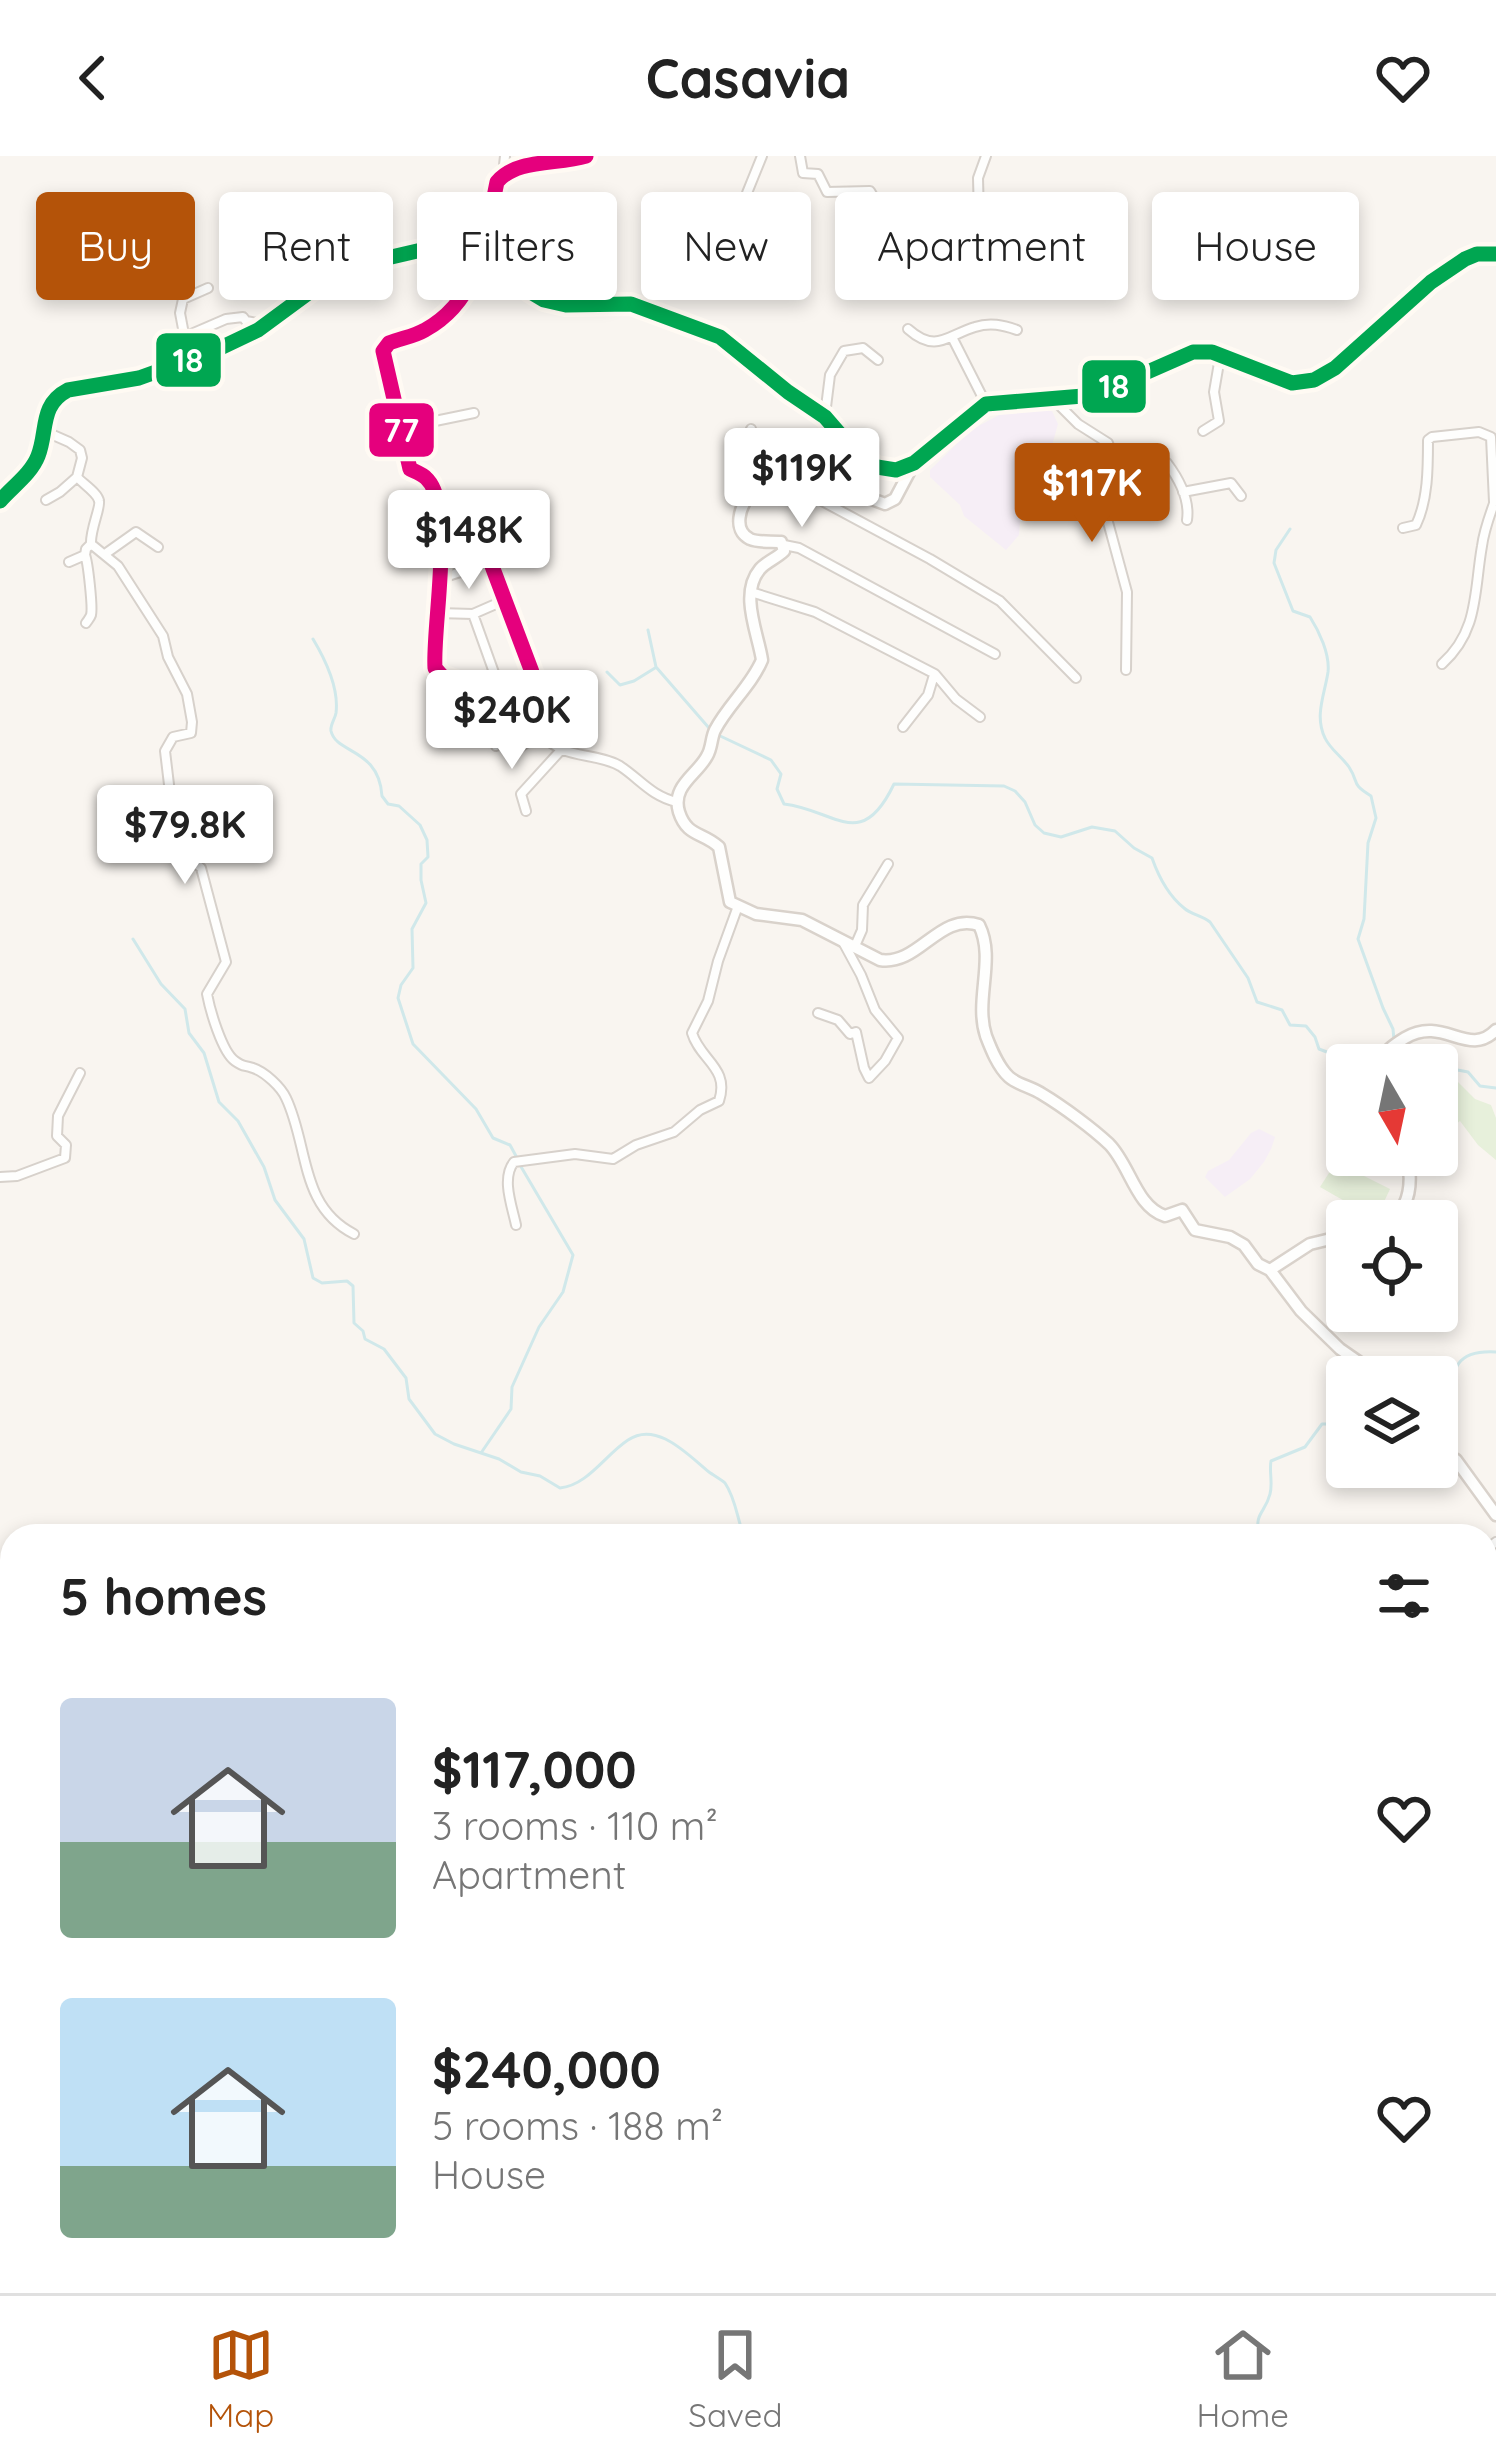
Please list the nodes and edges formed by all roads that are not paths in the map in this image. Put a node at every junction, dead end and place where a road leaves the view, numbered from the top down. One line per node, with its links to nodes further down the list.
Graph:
1 (505, 156): 6 (street)
2 (762, 156): 8 (street)
3 (800, 156): 9 (street)
4 (986, 156): 10 (street)
5 (582, 157): 6 (street)
6 (503, 174): 7 (street)
7 (495, 192)
8 (747, 192)
9 (871, 192)
10 (978, 192)
11 (417, 251): 16 (highway)
12 (1496, 254): 20 (highway)
13 (208, 288): 16 (street)
14 (461, 300): 26 (street)
15 (544, 300): 25 (highway)
16 (266, 324): 28 (highway)
17 (908, 329): 19 (street)
18 (1017, 330): 19 (street)
19 (953, 339): 23 (street)
20 (1221, 355): 22 (highway); 29 (street)
21 (878, 360): 25 (street)
22 (1054, 400): 23 (highway); 31 (street)
23 (986, 404): 30 (highway)
24 (474, 413): 26 (street)
25 (825, 417): 30 (highway)
26 (401, 428): 50 (street)
27 (751, 429): 36 (street)
28 (42, 430): 32 (street); 39 (highway)
29 (1203, 431)
30 (914, 464): 35 (street)
31 (1117, 467): 33 (street); 58 (street)
32 (76, 477): 38 (street); 43 (street)
33 (1183, 492): 37 (street); 41 (street)
34 (1495, 493): 42 (street); 57 (street)
35 (808, 494): 36 (street); 60 (street)
36 (750, 495): 44 (street)
37 (1241, 496)
38 (46, 500)
39 (0, 501)
40 (472, 513): 49 (street)
41 (1187, 520)
42 (1403, 528)
43 (91, 544): 46 (street); 47 (street)
44 (784, 544): 51 (street); 56 (street)
45 (158, 547): 46 (street)
46 (105, 554): 79 (street)
47 (85, 556): 48 (street); 55 (street)
48 (69, 562)
49 (491, 562): 50 (street); 52 (street)
50 (440, 579): 53 (street)
51 (752, 592): 59 (street); 67 (street)
52 (505, 600): 54 (street); 61 (street)
53 (437, 613): 54 (street); 61 (street)
54 (473, 614): 61 (street)
55 (86, 623)
56 (994, 654)
57 (1442, 664)
58 (1126, 670)
59 (934, 674): 62 (street); 63 (street)
60 (1076, 678)
61 (498, 696): 64 (street)
62 (980, 717)
63 (903, 727)
64 (496, 746)
65 (520, 747): 66 (street)
66 (562, 749): 67 (street); 68 (street)
67 (677, 802): 70 (street)
68 (526, 811)
69 (889, 864): 72 (street)
70 (738, 906): 71 (street); 78 (street)
71 (841, 938): 72 (street); 73 (street)
72 (855, 946): 81 (street)
73 (818, 1013)
74 (1496, 1030): 75 (street)
75 (1396, 1044)
76 (80, 1073): 77 (street)
77 (0, 1177)
78 (516, 1225)
79 (354, 1234)
80 (1326, 1240): 81 (street)
81 (1270, 1270): 82 (street)
82 (1351, 1356)
83 (1458, 1463): 84 (street)
84 (1496, 1515)

